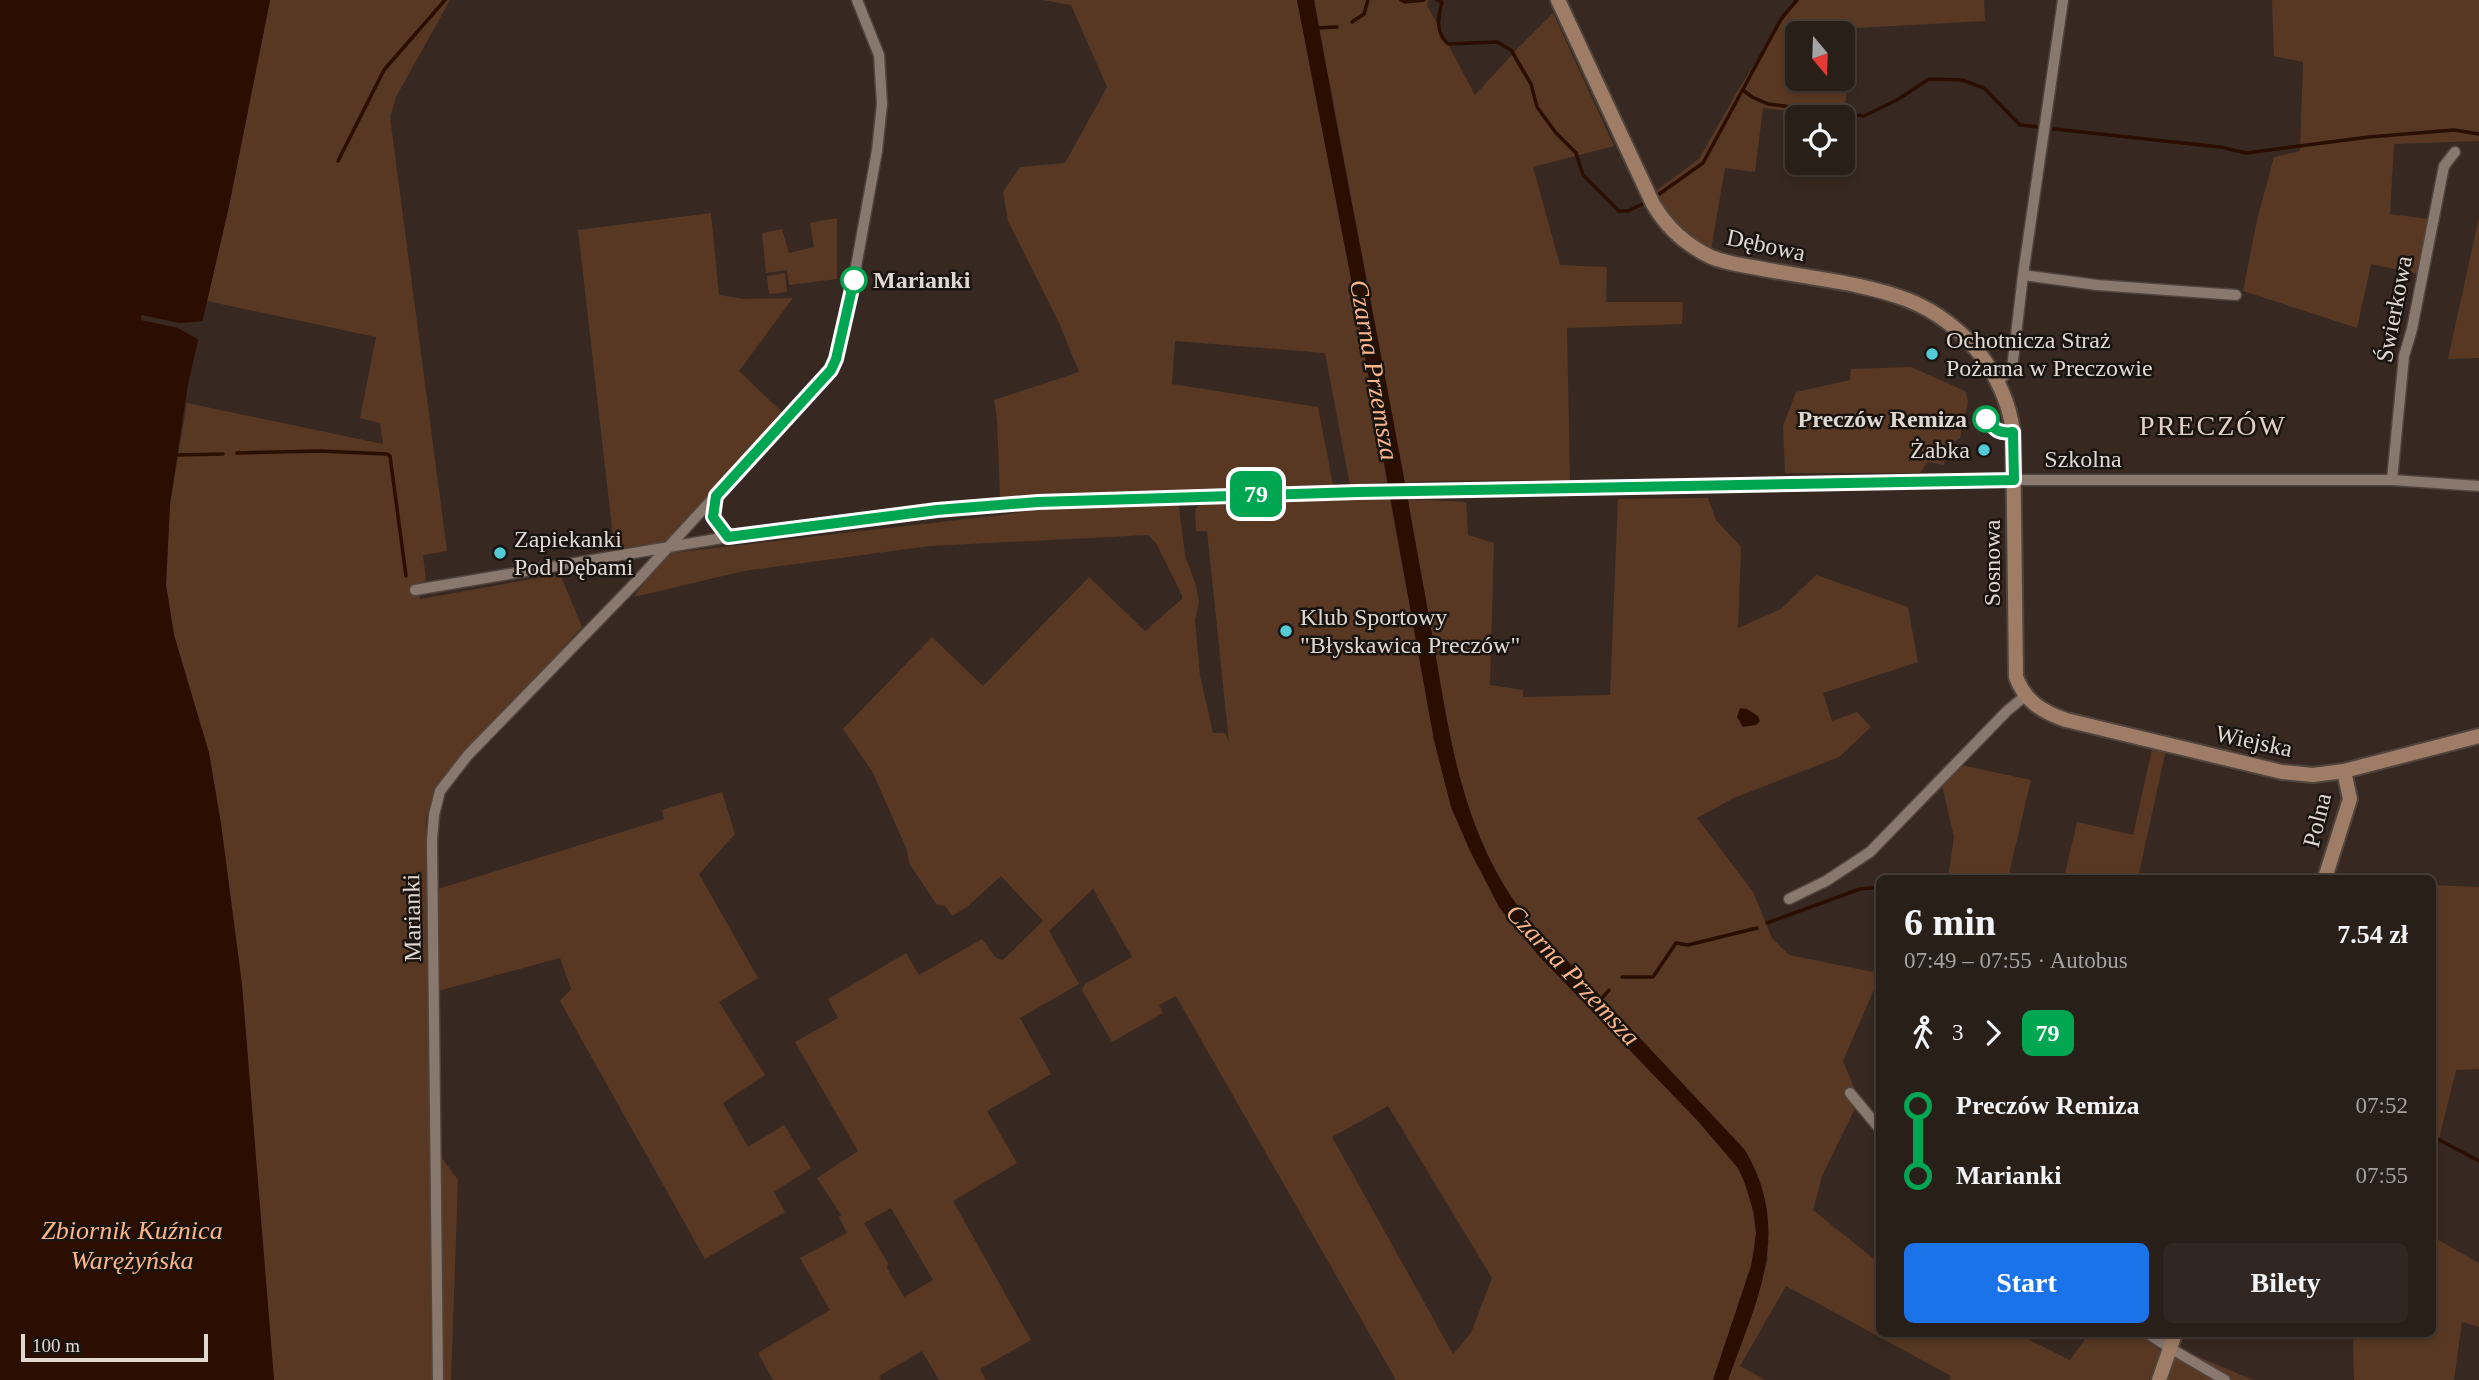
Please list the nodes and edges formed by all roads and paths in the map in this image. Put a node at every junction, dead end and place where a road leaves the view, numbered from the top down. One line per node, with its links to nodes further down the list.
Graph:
1 (857, 0): 11 (street, Marianki)
2 (1558, 0): 7 (street, Dębowa)
3 (2063, 0): 5 (street)
4 (2455, 152): 9 (street, Świerkowa)
5 (2023, 275): 6 (street); 7 (street)
6 (2236, 295)
7 (1998, 380): 8 (street, Sosnowa)
8 (2014, 480): 9 (street, Szkolna); 12 (street, Szkolna); 15 (street, Sosnowa)
9 (2392, 480): 10 (street, Szkolna)
10 (2479, 486)
11 (716, 496): 12 (street); 13 (street, Marianki)
12 (728, 537): 13 (street)
13 (669, 547): 14 (street); 25 (street, Marianki)
14 (415, 590)
15 (2025, 696): 17 (street, Wiejska); 19 (street)
16 (2479, 736): 17 (street, Wiejska)
17 (2344, 771): 18 (street, Polna)
18 (2326, 875)
19 (1789, 899)
20 (1850, 1093): 21 (street)
21 (1876, 1124)
22 (2154, 1337): 24 (street)
23 (2174, 1337): 24 (street)
24 (2170, 1348): 26 (street); 27 (street)
25 (438, 1380)
26 (2159, 1380)
27 (2225, 1380)

